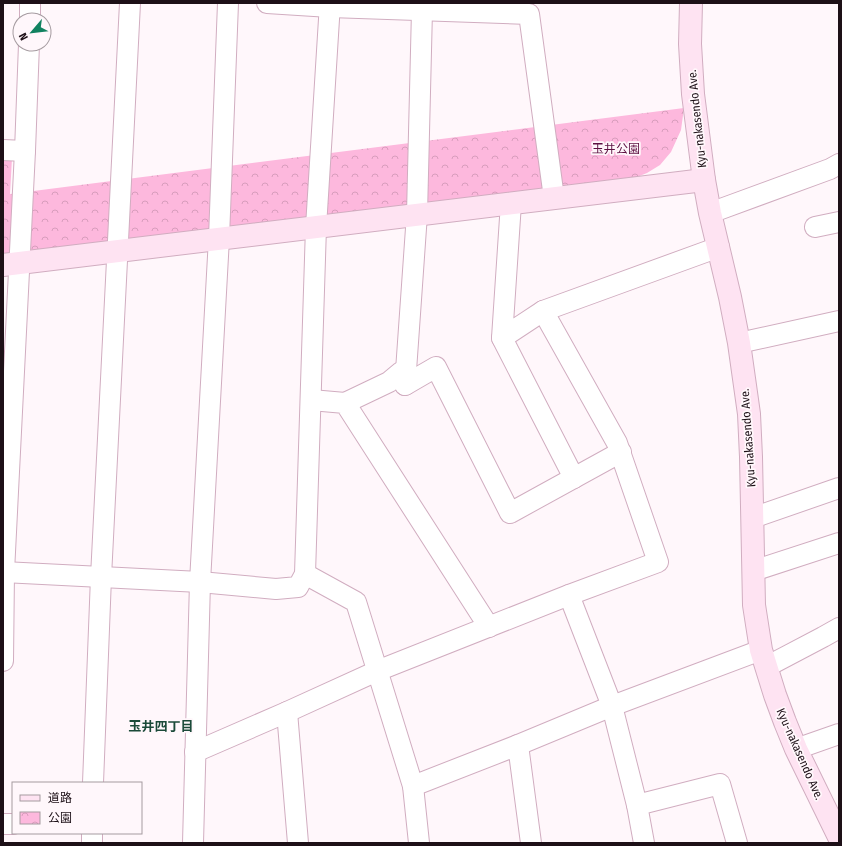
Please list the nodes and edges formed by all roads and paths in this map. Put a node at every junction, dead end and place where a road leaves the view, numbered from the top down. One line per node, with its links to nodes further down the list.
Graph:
1 (130, 3): 22 (street)
2 (228, 3): 20 (street)
3 (267, 3): 5 (street)
4 (691, 3): 12 (main road, Kyu-nakasendo Ave.)
5 (330, 5): 7 (street); 18 (street)
6 (444, 7): 7 (street); 13 (street)
7 (422, 10): 16 (street)
8 (29, 52): 10 (street)
9 (3, 150): 10 (street)
10 (25, 151): 23 (street)
11 (839, 164): 15 (street)
12 (704, 180): 13 (main road); 15 (main road, Kyu-nakasendo Ave.)
13 (554, 198): 14 (main road)
14 (511, 203): 16 (main road); 26 (street)
15 (710, 213): 21 (main road, Kyu-nakasendo Ave.)
16 (417, 214): 18 (main road); 28 (street)
17 (839, 222): 19 (street)
18 (316, 227): 20 (main road); 29 (street)
19 (815, 227)
20 (219, 238): 22 (main road); 40 (street)
21 (719, 247): 24 (street); 27 (main road, Kyu-nakasendo Ave.)
22 (116, 251): 23 (main road); 39 (street)
23 (11, 264): 37 (street)
24 (542, 311): 26 (street); 31 (street)
25 (839, 321): 27 (street)
26 (502, 338): 32 (street)
27 (739, 343): 34 (main road, Kyu-nakasendo Ave.)
28 (406, 385): 30 (street); 32 (street)
29 (311, 400): 30 (street); 38 (street)
30 (345, 403): 42 (street)
31 (620, 452): 32 (street); 41 (street)
32 (574, 478)
33 (839, 488): 34 (street)
34 (752, 518): 36 (main road, Kyu-nakasendo Ave.)
35 (839, 544): 36 (street)
36 (753, 571): 44 (main road, Kyu-nakasendo Ave.)
37 (3, 572): 39 (street); 45 (street)
38 (305, 574): 40 (street); 46 (street)
39 (101, 577): 40 (street); 53 (street)
40 (200, 582): 52 (street)
41 (569, 595): 42 (street); 47 (street)
42 (489, 627): 46 (street)
43 (839, 628): 44 (street)
44 (763, 658): 47 (street); 51 (main road, Kyu-nakasendo Ave.)
45 (3, 661)
46 (377, 671): 48 (street); 54 (street)
47 (612, 706): 50 (street); 55 (street)
48 (287, 712): 52 (street); 58 (street)
49 (839, 734): 51 (street)
50 (518, 745): 54 (street); 60 (street)
51 (796, 749): 56 (main road, Kyu-nakasendo Ave.)
52 (196, 752): 57 (street)
53 (93, 782)
54 (413, 786): 59 (street)
55 (636, 805): 61 (street); 62 (street)
56 (839, 837)
57 (193, 843)
58 (298, 843)
59 (419, 843)
60 (531, 843)
61 (644, 843)
62 (737, 843)

